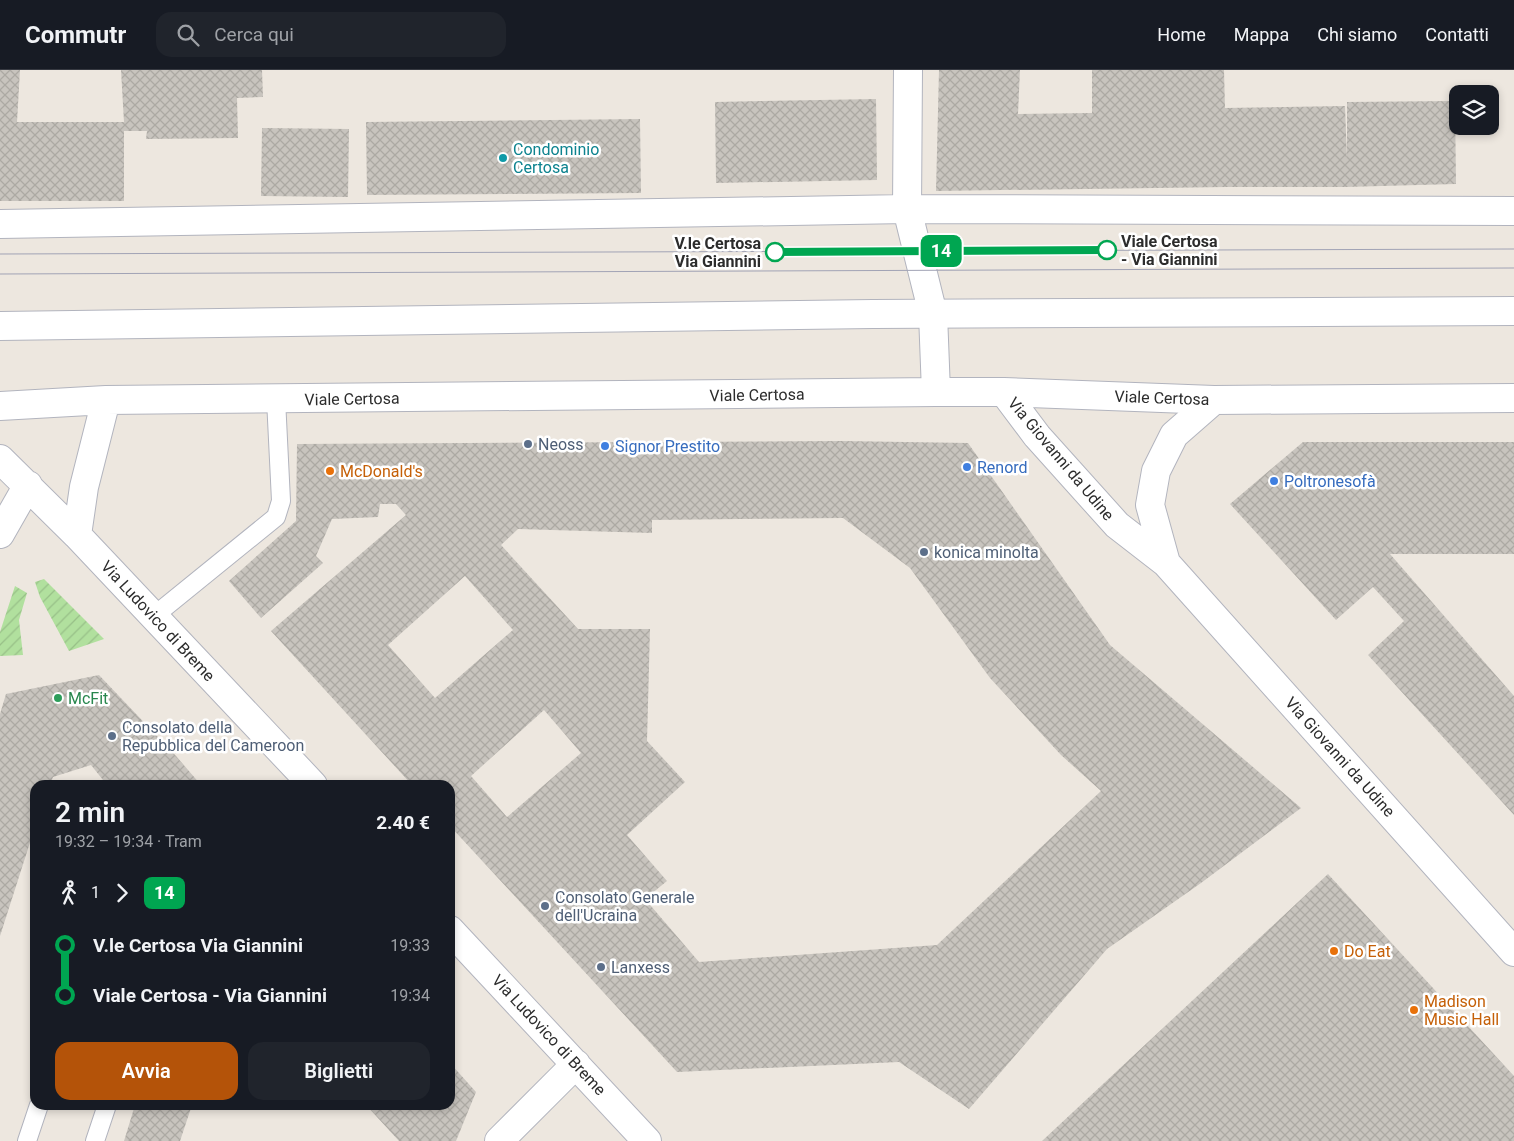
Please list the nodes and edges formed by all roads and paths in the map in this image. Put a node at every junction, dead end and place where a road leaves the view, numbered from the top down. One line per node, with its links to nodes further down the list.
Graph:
1 (908, 70): 2 (street)
2 (907, 209): 3 (street); 4 (street); 6 (street)
3 (1514, 210)
4 (0, 224)
5 (1514, 311): 6 (street)
6 (933, 314): 7 (street); 8 (street)
7 (0, 326)
8 (936, 392): 9 (street, Viale Certosa); 11 (street, Viale Certosa)
9 (1004, 392): 13 (street, Viale Certosa); 19 (street, Via Giovanni da Udine)
10 (1514, 398): 13 (street, Viale Certosa)
11 (276, 399): 12 (street, Viale Certosa); 20 (lane)
12 (106, 400): 14 (street, Viale Certosa); 18 (street)
13 (1214, 400): 19 (street, Via Giovanni da Udine)
14 (0, 406)
15 (0, 459): 16 (street, Via Ludovico di Breme)
16 (28, 485): 17 (street); 18 (street, Via Ludovico di Breme)
17 (0, 534)
18 (77, 535): 20 (street, Via Ludovico di Breme)
19 (1166, 563): 23 (street, Via Giovanni da Udine)
20 (154, 616): 21 (street, Via Ludovico di Breme)
21 (305, 780)
22 (455, 935): 24 (street, Via Ludovico di Breme)
23 (1514, 952)
24 (576, 1064): 29 (street); 30 (street, Via Ludovico di Breme)
25 (37, 1110): 27 (lane)
26 (105, 1110): 28 (lane)
27 (27, 1141)
28 (95, 1141)
29 (499, 1141)
30 (647, 1141)

